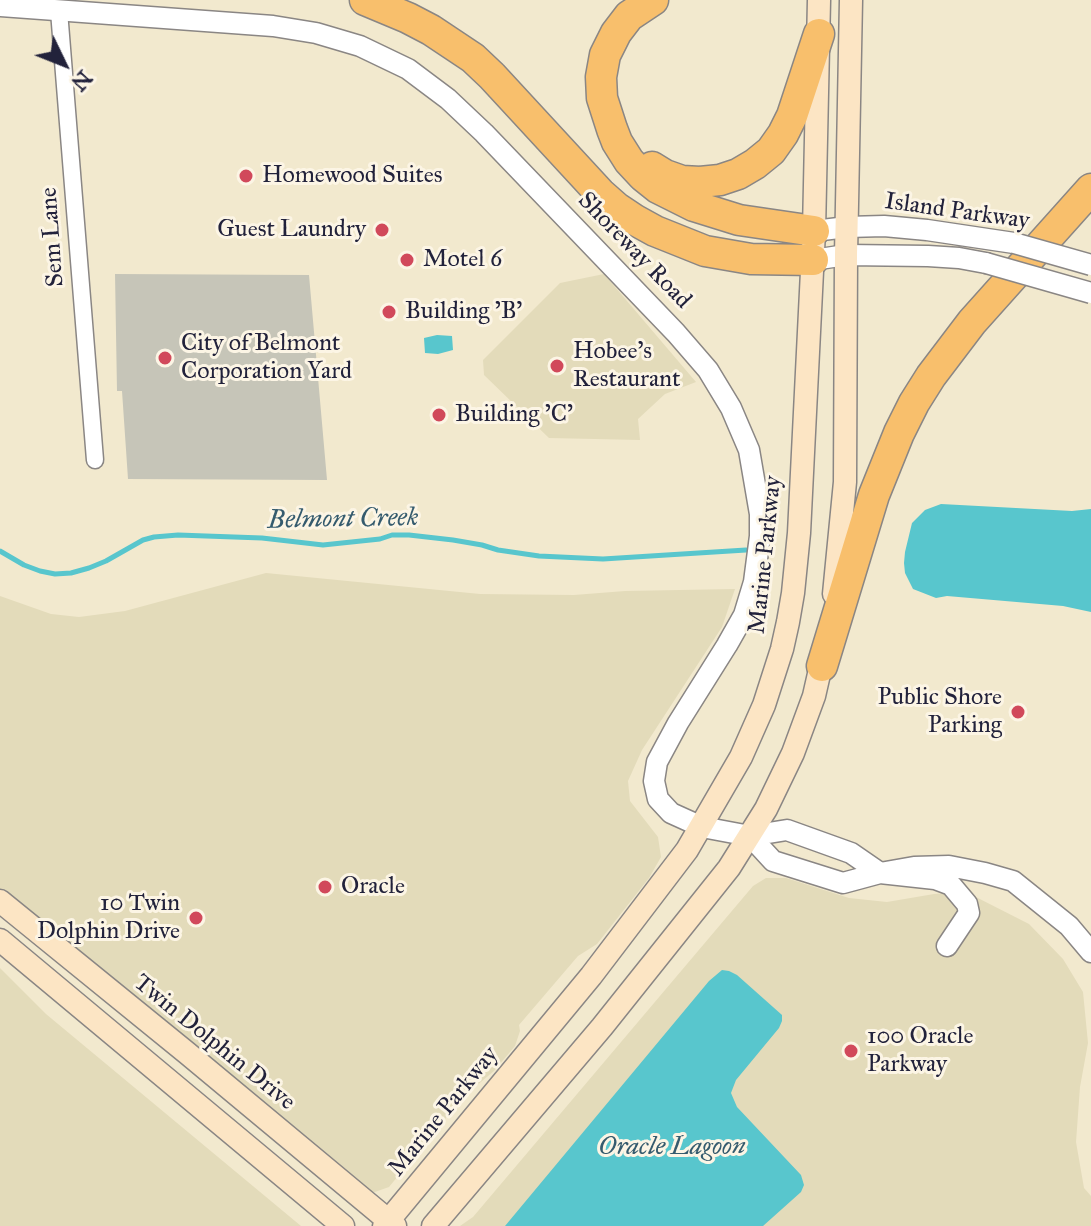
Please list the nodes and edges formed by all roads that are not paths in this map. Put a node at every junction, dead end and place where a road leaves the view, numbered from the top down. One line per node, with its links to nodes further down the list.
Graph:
1 (365, 0): 10 (highway)
2 (653, 0): 7 (highway)
3 (0, 6): 5 (street, Shoreway Road)
4 (851, 6): 9 (main road)
5 (59, 11): 14 (street, Sem Lane); 16 (street, Shoreway Road)
6 (819, 16): 7 (highway); 10 (main road, Marine Parkway)
7 (612, 129): 10 (highway)
8 (1091, 189): 15 (highway)
9 (847, 227): 10 (street, Island Parkway); 11 (main road); 12 (street, Island Parkway, bridge)
10 (814, 246): 11 (street, Island Parkway); 16 (main road, Marine Parkway)
11 (846, 255): 13 (street, Island Parkway, bridge); 15 (main road)
12 (1091, 265)
13 (1091, 293)
14 (95, 460)
15 (822, 666): 17 (main road)
16 (702, 827): 17 (street, Shoreway Road); 23 (main road, Marine Parkway)
17 (750, 836): 18 (street); 18 (street); 25 (main road)
18 (880, 873): 21 (street); 22 (street)
19 (0, 901): 23 (main road, Twin Dolphin Drive)
20 (0, 940): 24 (main road)
21 (947, 946)
22 (1091, 952)
23 (389, 1224)
24 (343, 1226)
25 (433, 1226)

